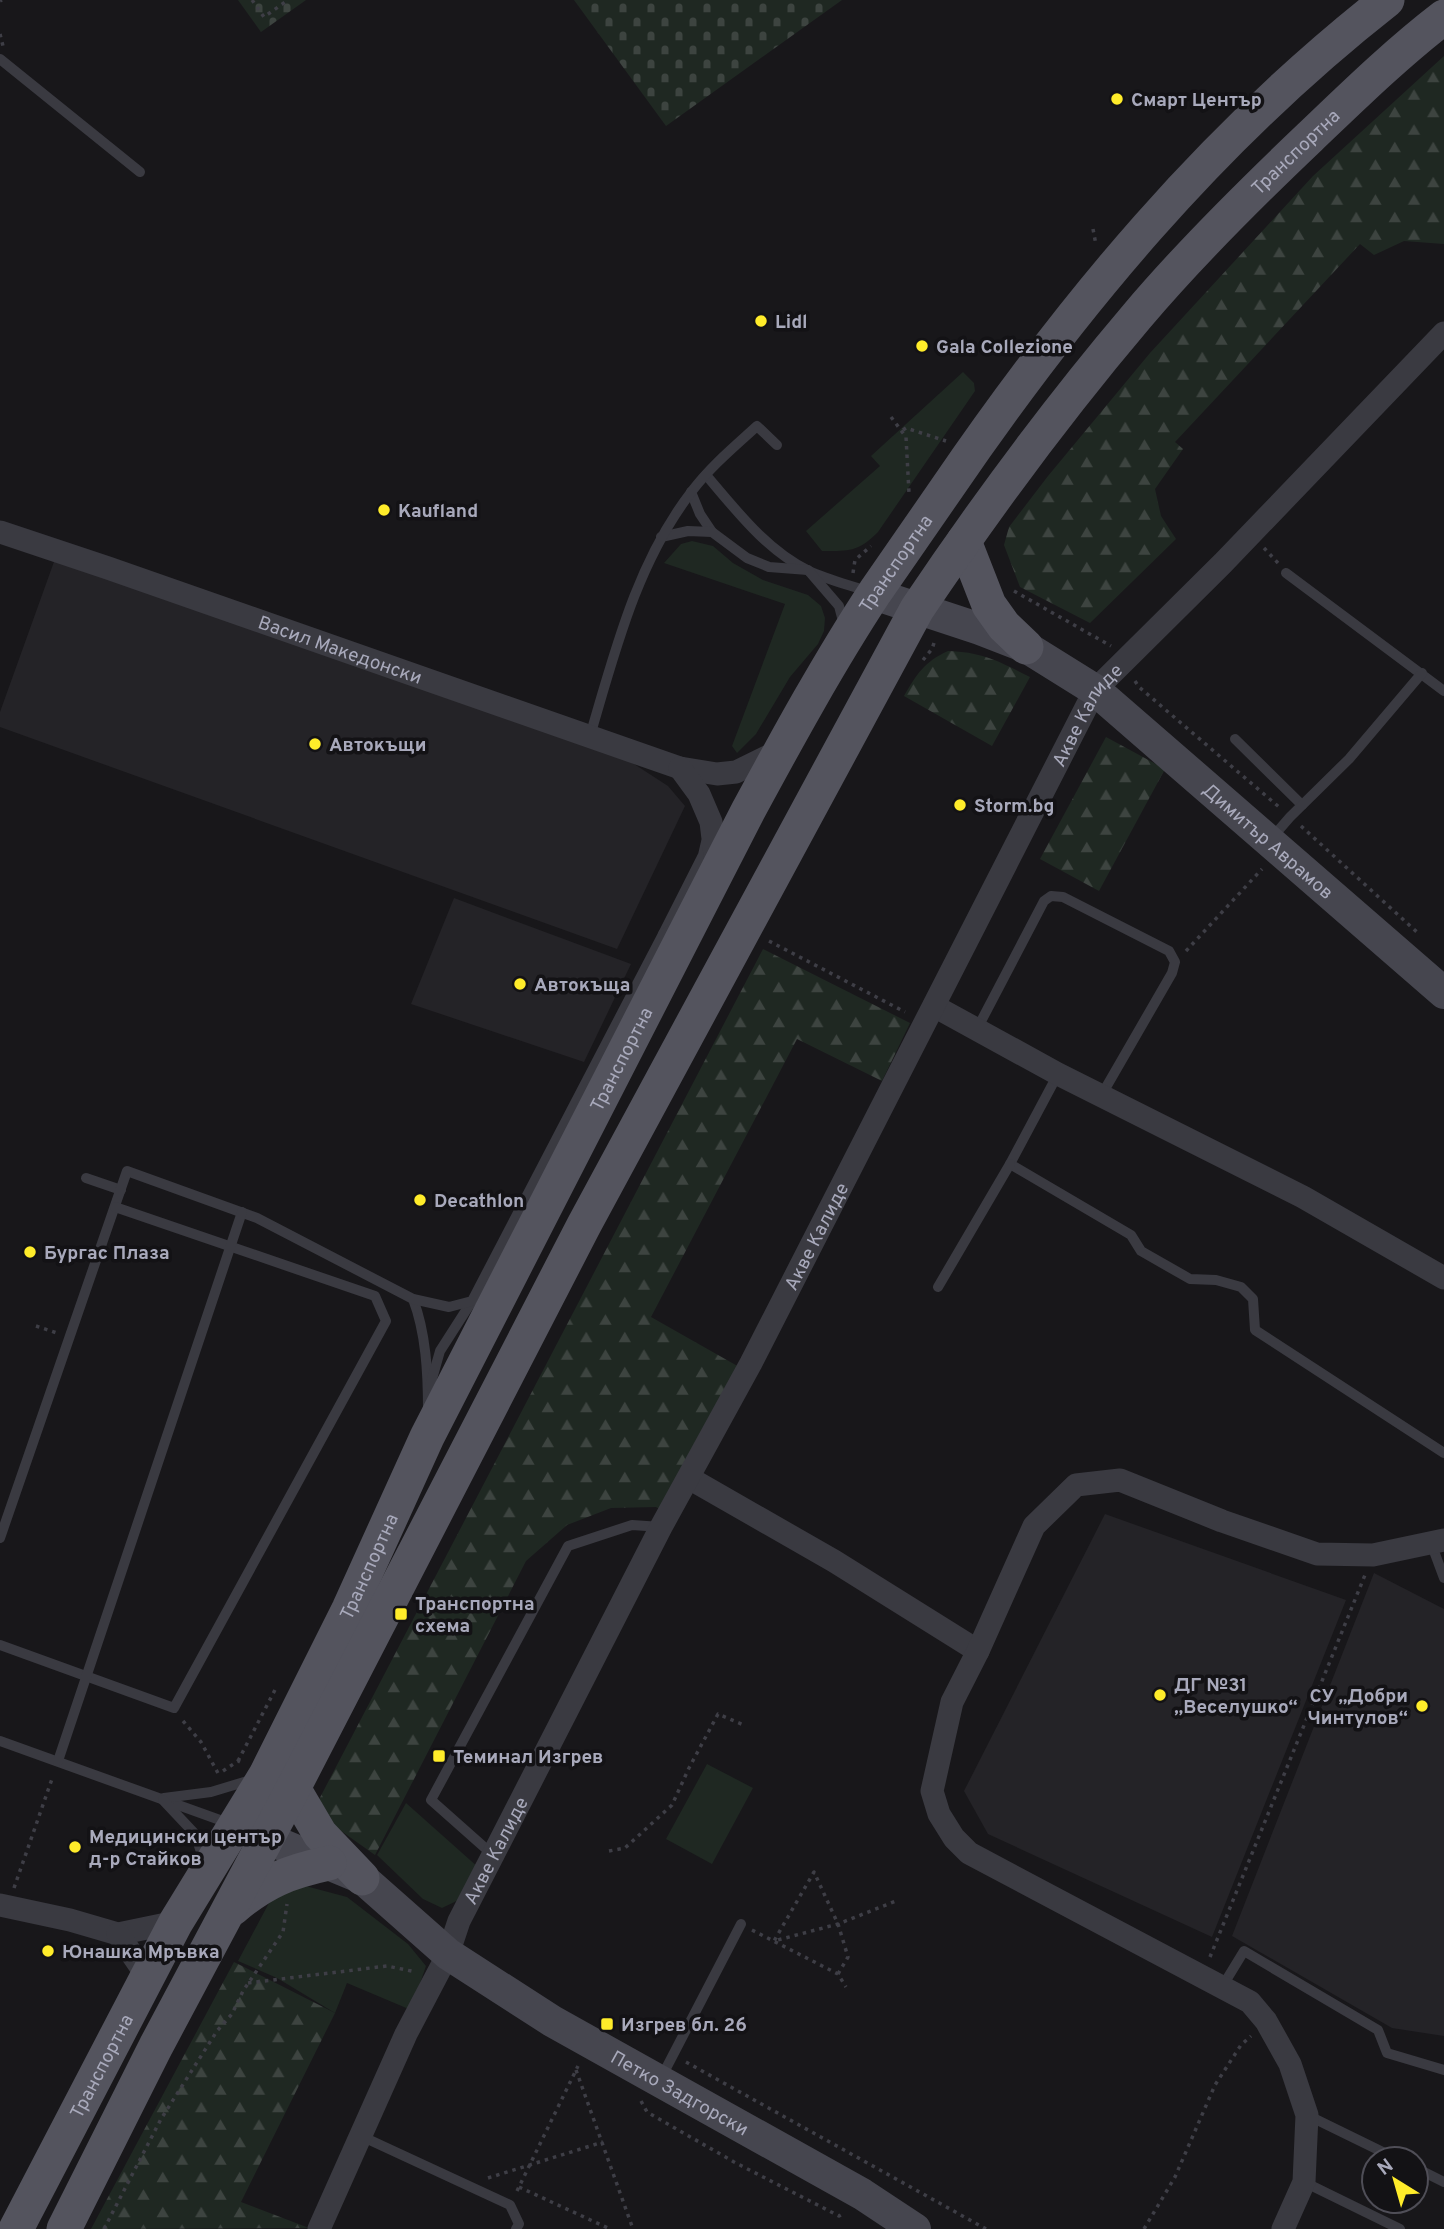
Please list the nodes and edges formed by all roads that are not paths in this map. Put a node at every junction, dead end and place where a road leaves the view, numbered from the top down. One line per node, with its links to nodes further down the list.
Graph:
1 (1387, 0): 15 (main road, Транспортна)
2 (1444, 17): 12 (main road, Транспортна)
3 (0, 59): 4 (lane)
4 (140, 172)
5 (1444, 333): 20 (street, Акве Калиде)
6 (777, 445): 7 (lane)
7 (706, 475): 8 (lane); 13 (lane)
8 (691, 492): 10 (lane); 11 (lane)
9 (0, 532): 22 (street, Васил Македонски)
10 (712, 532): 11 (lane); 13 (lane)
11 (661, 537): 22 (lane)
12 (964, 541): 16 (main road, Транспортна); 18 (main road)
13 (808, 570): 15 (lane); 17 (lane)
14 (1286, 573): 19 (lane)
15 (874, 594): 16 (street, Димитър Аврамов); 17 (main road, Транспортна)
16 (930, 613): 18 (street, Димитър Аврамов); 59 (main road, Транспортна)
17 (848, 638): 24 (main road, Транспортна)
18 (1026, 647): 20 (street, Димитър Аврамов)
19 (1422, 673): 21 (lane); 26 (lane)
20 (1095, 690): 28 (street, Димитър Аврамов); 32 (street, Акве Калиде)
21 (1444, 691)
22 (590, 736): 25 (street, Васил Македонски)
23 (1235, 739): 26 (lane)
24 (781, 750): 25 (street); 29 (main road, Транспортна)
25 (680, 768): 27 (street)
26 (1302, 805): 28 (lane)
27 (711, 822): 29 (street); 30 (lane)
28 (1274, 847): 31 (street, Димитър Аврамов)
29 (717, 871): 30 (main road, Транспортна)
30 (678, 926): 45 (lane); 47 (main road, Транспортна)
31 (1444, 993)
32 (930, 1014): 33 (street); 49 (street, Акве Калиде)
33 (977, 1030): 34 (street); 35 (lane)
34 (1058, 1074): 35 (street); 36 (lane)
35 (1101, 1096): 42 (street)
36 (1010, 1164): 43 (lane); 48 (lane)
37 (86, 1178): 38 (lane)
38 (121, 1190): 39 (lane); 40 (lane)
39 (115, 1207): 41 (lane); 51 (lane)
40 (242, 1212): 41 (lane); 44 (lane)
41 (231, 1246): 56 (lane); 56 (lane)
42 (1444, 1278)
43 (938, 1287)
44 (413, 1299): 45 (lane); 46 (lane)
45 (472, 1301): 46 (lane)
46 (428, 1393): 47 (lane)
47 (427, 1437): 59 (main road, Транспортна)
48 (1444, 1453)
49 (689, 1478): 50 (street, Акве Калиде); 55 (street)
50 (661, 1527): 62 (street, Акве Калиде); 62 (lane)
51 (0, 1538)
52 (1437, 1542): 53 (lane); 55 (street)
53 (1444, 1578)
54 (0, 1645): 56 (lane)
55 (978, 1651): 73 (street)
56 (87, 1676): 58 (lane)
57 (0, 1741): 58 (lane)
58 (58, 1760): 60 (lane)
59 (260, 1772): 60 (lane); 61 (main road, Транспортна); 65 (main road)
60 (161, 1798): 61 (lane); 64 (lane)
61 (251, 1832): 63 (street, Петко Задгорски); 64 (main road, Транспортна); 67 (main road, Транспортна)
62 (493, 1855): 71 (street, Акве Калиде)
63 (329, 1863): 65 (street, Петко Задгорски); 67 (main road)
64 (207, 1873): 68 (main road, Транспортна)
65 (362, 1878): 71 (street, Петко Задгорски)
66 (4, 1906): 70 (street)
67 (225, 1915): 81 (main road, Транспортна)
68 (176, 1922): 70 (street); 72 (main road, Транспортна)
69 (741, 1924): 75 (lane)
70 (118, 1934): 72 (street)
71 (448, 1954): 75 (street, Петко Задгорски); 77 (street, Акве Калиде)
72 (147, 1976): 80 (main road, Транспортна)
73 (1212, 1982): 74 (lane); 76 (street)
74 (1444, 2070)
75 (652, 2074): 84 (street, Петко Задгорски)
76 (1307, 2115): 78 (lane); 79 (street)
77 (361, 2136): 82 (street, Акве Калиде); 83 (lane)
78 (1368, 2145)
79 (1304, 2182): 85 (street); 86 (lane)
80 (16, 2229)
81 (64, 2229)
82 (319, 2229)
83 (516, 2229)
84 (915, 2229)
85 (1283, 2229)
86 (1400, 2229)

